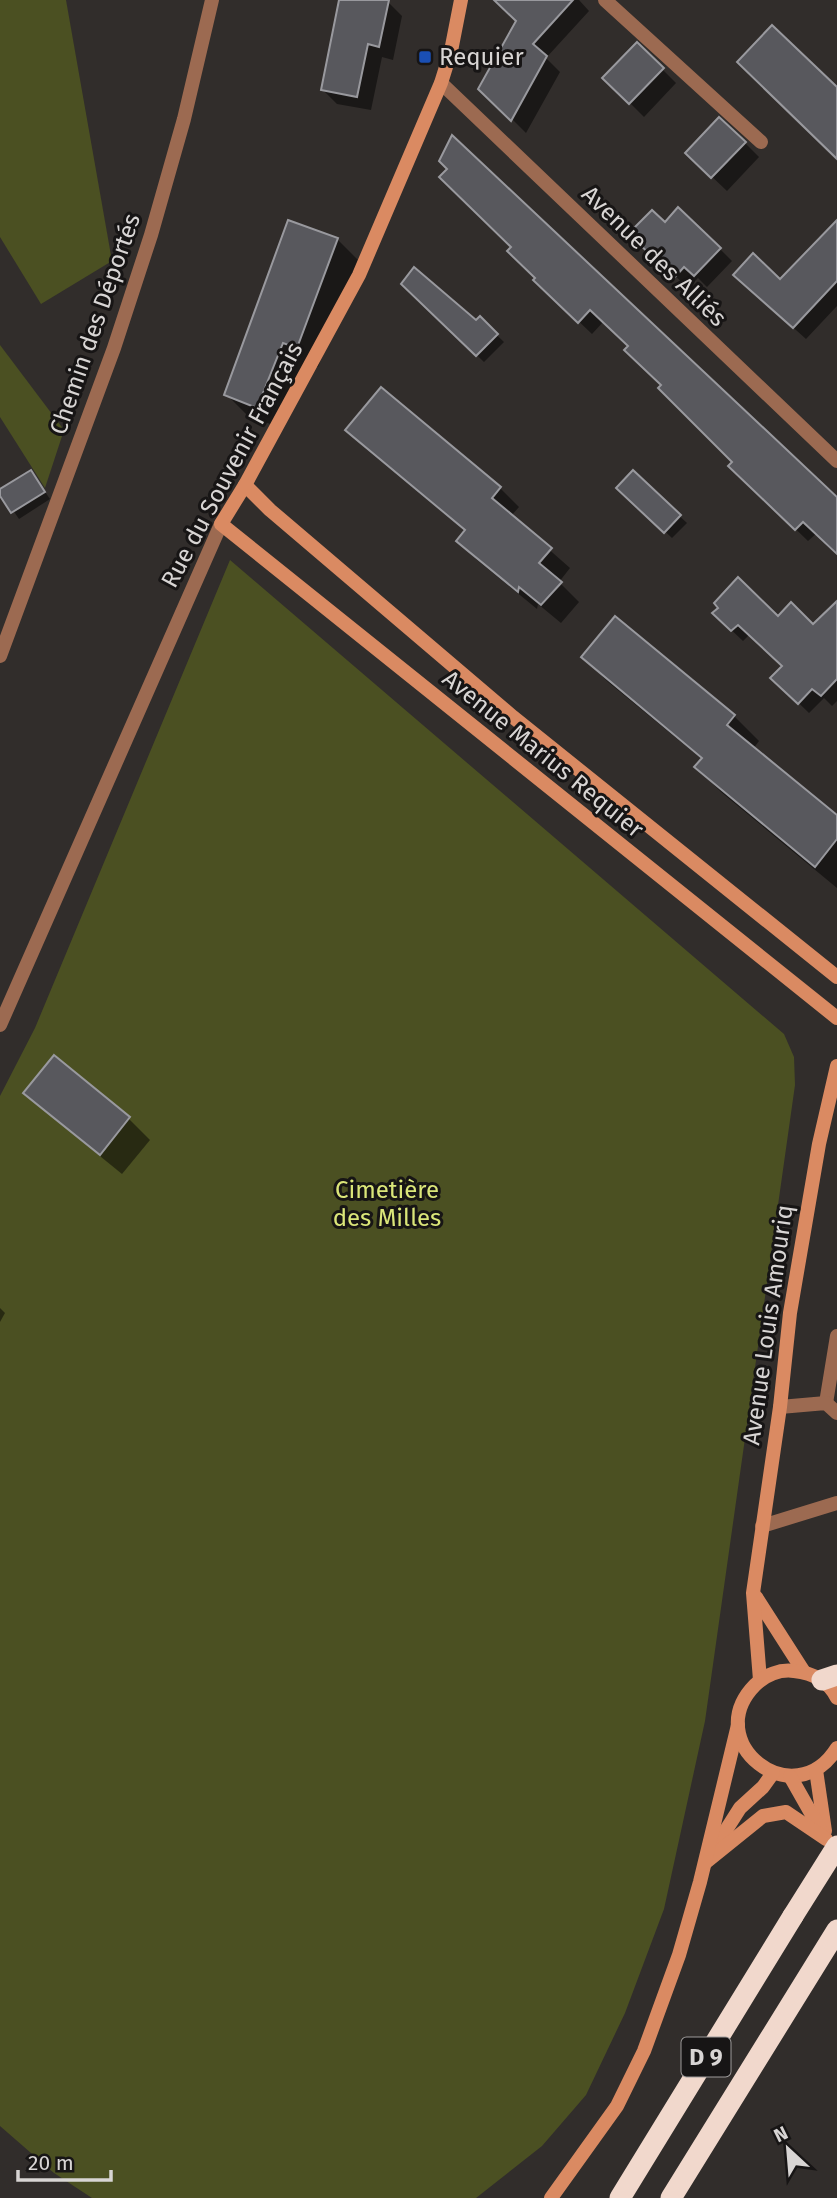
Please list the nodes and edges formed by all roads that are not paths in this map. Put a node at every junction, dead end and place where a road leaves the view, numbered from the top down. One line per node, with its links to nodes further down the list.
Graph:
1 (212, 0): 9 (street, Chemin des Déportés)
2 (461, 0): 4 (street, Rue du Souvenir Français)
3 (605, 0): 5 (street)
4 (441, 83): 6 (street, Avenue des Alliés); 7 (street, Rue du Souvenir Français)
5 (761, 142)
6 (837, 461)
7 (245, 485): 8 (street, Rue du Souvenir Français); 10 (street, Avenue Marius Requier)
8 (221, 524): 11 (street, Avenue Marius Requier); 12 (street, Rue du Souvenir Français)
9 (0, 656)
10 (837, 976)
11 (837, 1018)
12 (0, 1025)
13 (837, 1066): 15 (street, Avenue Louis Amouriq)
14 (837, 1336): 16 (street)
15 (780, 1407): 16 (street); 18 (street, Avenue Louis Amouriq)
16 (831, 1408)
17 (837, 1503): 18 (street)
18 (762, 1526): 19 (street, Avenue Louis Amouriq)
19 (753, 1593): 20 (street); 21 (street, Avenue Louis Amouriq)
20 (821, 1676): 21 (street); 22 (street)
21 (760, 1680): 23 (street)
22 (837, 1698)
23 (738, 1725): 26 (street); 29 (street)
24 (837, 1748): 25 (street)
25 (817, 1770): 27 (street); 28 (street)
26 (773, 1773): 27 (street); 29 (street)
27 (790, 1776): 28 (street)
28 (832, 1842): 29 (street); 30 (street); 35 (highway, D 9, bridge)
29 (706, 1862): 32 (street)
30 (837, 1862)
31 (837, 1930): 36 (highway, D 9)
32 (573, 2171): 33 (street); 34 (street)
33 (538, 2198)
34 (551, 2198)
35 (620, 2198)
36 (671, 2198)

